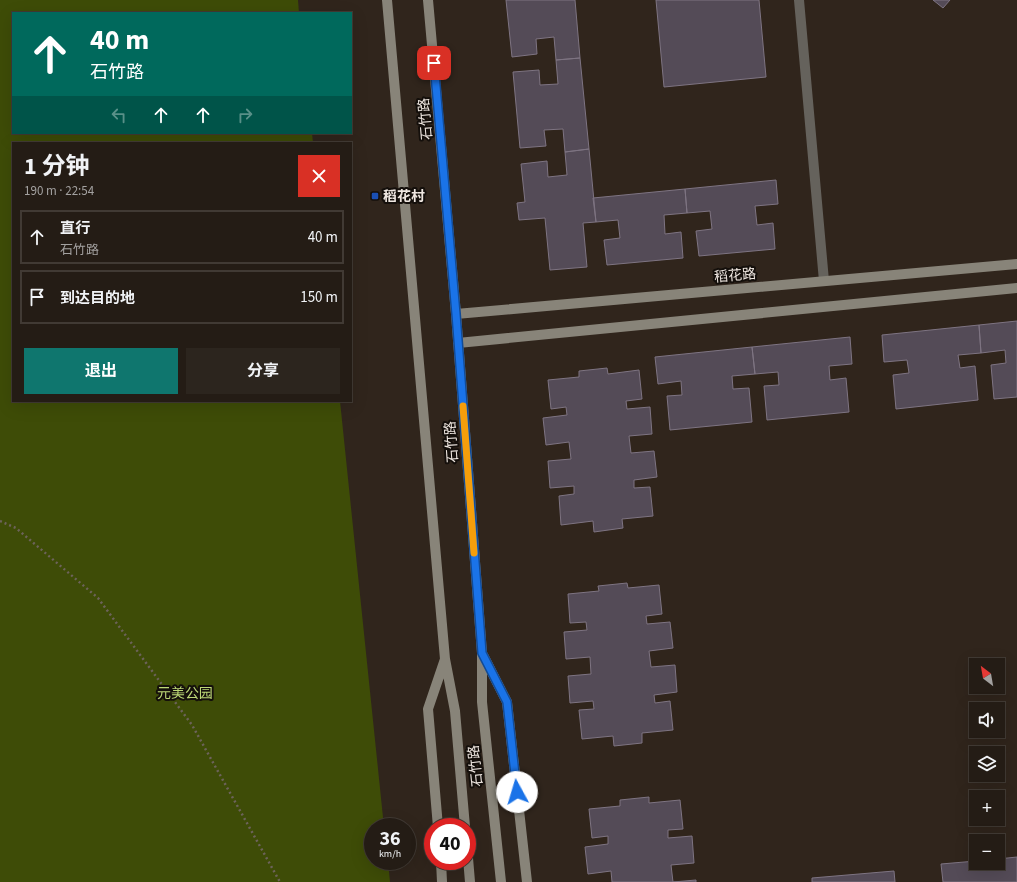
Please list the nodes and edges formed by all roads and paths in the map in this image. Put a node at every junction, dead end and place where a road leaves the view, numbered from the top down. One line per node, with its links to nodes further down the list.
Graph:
1 (387, 0): 11 (street, 石竹路)
2 (428, 0): 7 (street, 石竹路)
3 (799, 0): 5 (lane)
4 (1017, 264): 5 (street, 稻花路)
5 (824, 281): 7 (street, 稻花路)
6 (1017, 288): 8 (street)
7 (456, 314): 8 (street, 石竹路)
8 (458, 343): 10 (street, 石竹路)
9 (0, 520): 16 (path)
10 (482, 653): 19 (street, 石竹路); 20 (street)
11 (445, 659): 12 (street); 13 (street, 石竹路)
12 (437, 818)
13 (464, 818)
14 (441, 870): 17 (street)
15 (469, 870): 18 (street)
16 (280, 882)
17 (442, 882)
18 (470, 882)
19 (501, 882)
20 (527, 882)

